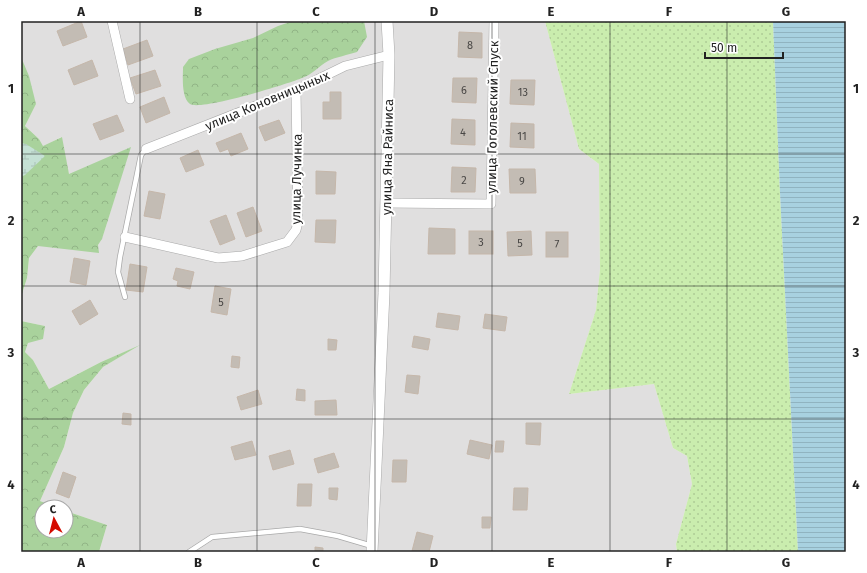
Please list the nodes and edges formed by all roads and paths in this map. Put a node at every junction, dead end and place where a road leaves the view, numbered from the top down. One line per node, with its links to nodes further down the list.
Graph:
1 (112, 21): 6 (street)
2 (387, 21): 4 (street, улица Яна Райниса)
3 (494, 21): 8 (street, улица Гоголевский Спуск)
4 (389, 55): 5 (street, улица Коновницыных); 8 (street, улица Яна Райниса)
5 (296, 90): 7 (street, улица Коновницыных); 9 (street, улица Лучинка)
6 (130, 99)
7 (146, 148): 9 (lane)
8 (386, 203): 11 (street, улица Яна Райниса)
9 (125, 237): 10 (lane)
10 (125, 297)
11 (372, 549): 12 (lane)
12 (189, 552)

